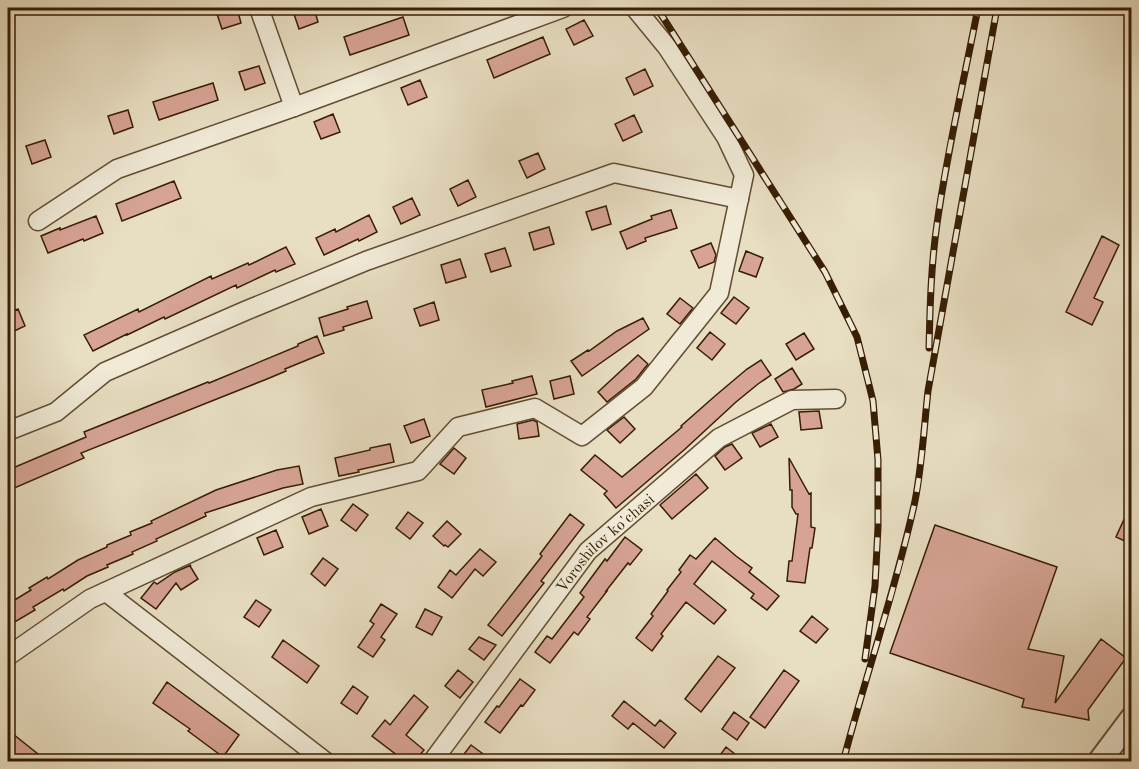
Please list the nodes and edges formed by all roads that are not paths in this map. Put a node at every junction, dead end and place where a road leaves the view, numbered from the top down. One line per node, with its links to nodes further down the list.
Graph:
1 (259, 8): 4 (street)
2 (563, 8): 4 (street)
3 (635, 8): 5 (street)
4 (294, 107): 6 (street)
5 (739, 200): 8 (street); 9 (street)
6 (39, 221)
7 (836, 399): 13 (street, Voroshilov ko'chasi)
8 (8, 431)
9 (106, 592): 10 (street); 12 (street)
10 (8, 656)
11 (1131, 718): 14 (street)
12 (326, 762)
13 (432, 762)
14 (1099, 762)

